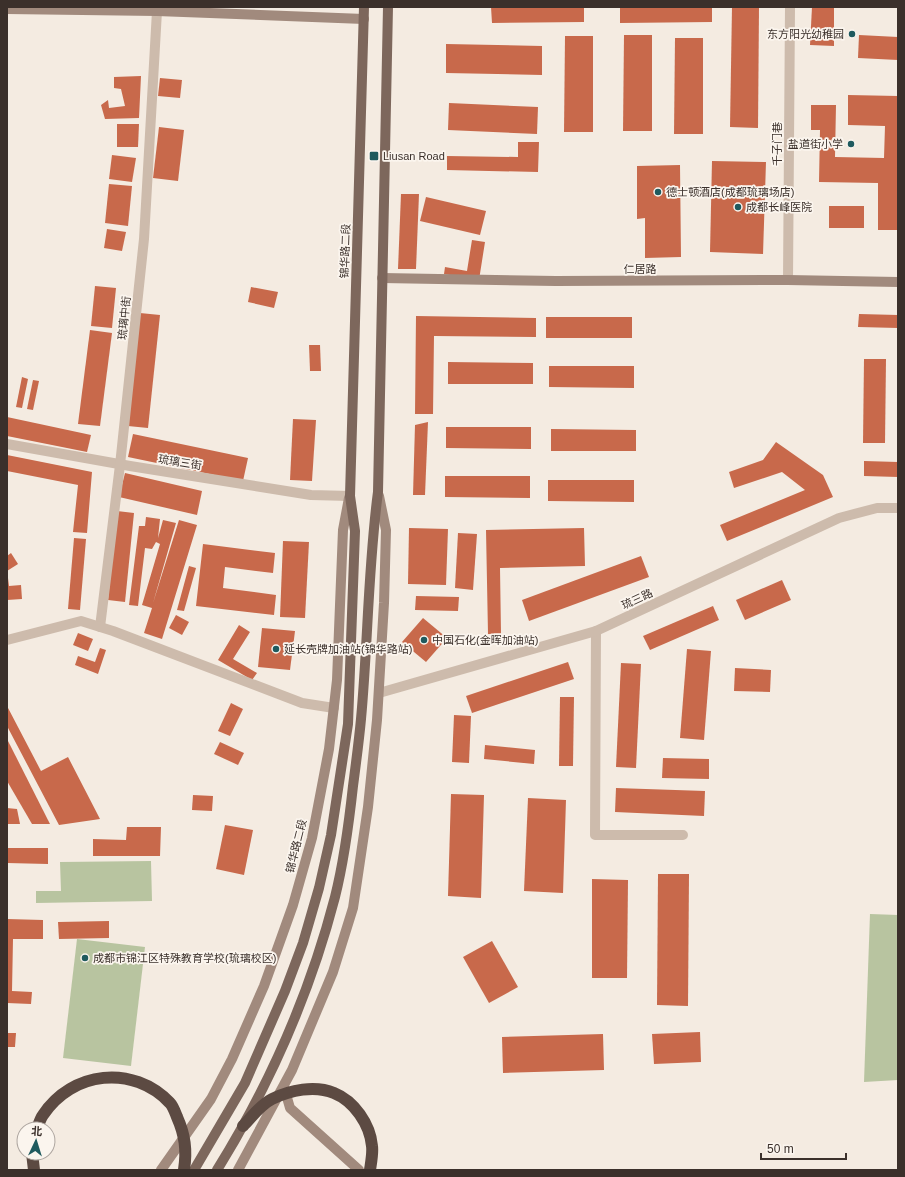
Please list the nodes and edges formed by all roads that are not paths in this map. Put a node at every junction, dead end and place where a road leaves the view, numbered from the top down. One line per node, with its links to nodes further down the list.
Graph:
1 (364, 7): 6 (main road, 锦华路二段)
2 (388, 7): 7 (main road)
3 (790, 7): 8 (street, 千子门巷)
4 (7, 9): 5 (main road)
5 (158, 9): 6 (main road); 11 (street, 琉璃中街)
6 (364, 19): 13 (main road, 锦华路二段)
7 (382, 278): 8 (main road, 仁居路); 12 (main road)
8 (788, 280): 9 (main road, 仁居路)
9 (898, 282)
10 (7, 444): 11 (street, 琉璃三街)
11 (120, 465): 13 (street, 琉璃三街); 15 (street, 琉璃中街)
12 (378, 492): 18 (main road); 23 (main road, bridge)
13 (350, 496): 19 (main road, 锦华路二段); 26 (main road, 锦华路二段)
14 (898, 508): 16 (street, 琉三路)
15 (100, 627): 17 (street); 19 (street)
16 (596, 631): 18 (street, 琉三路); 20 (street)
17 (7, 640)
18 (379, 693): 21 (main road)
19 (334, 708): 24 (main road, 锦华路二段)
20 (683, 835)
21 (284, 1086): 28 (main road); 29 (main road)
22 (40, 1121): 25 (highway, bridge)
23 (243, 1126): 27 (main road); 30 (highway, bridge)
24 (161, 1170)
25 (184, 1170)
26 (194, 1170)
27 (217, 1170)
28 (238, 1170)
29 (359, 1170)
30 (370, 1170)

